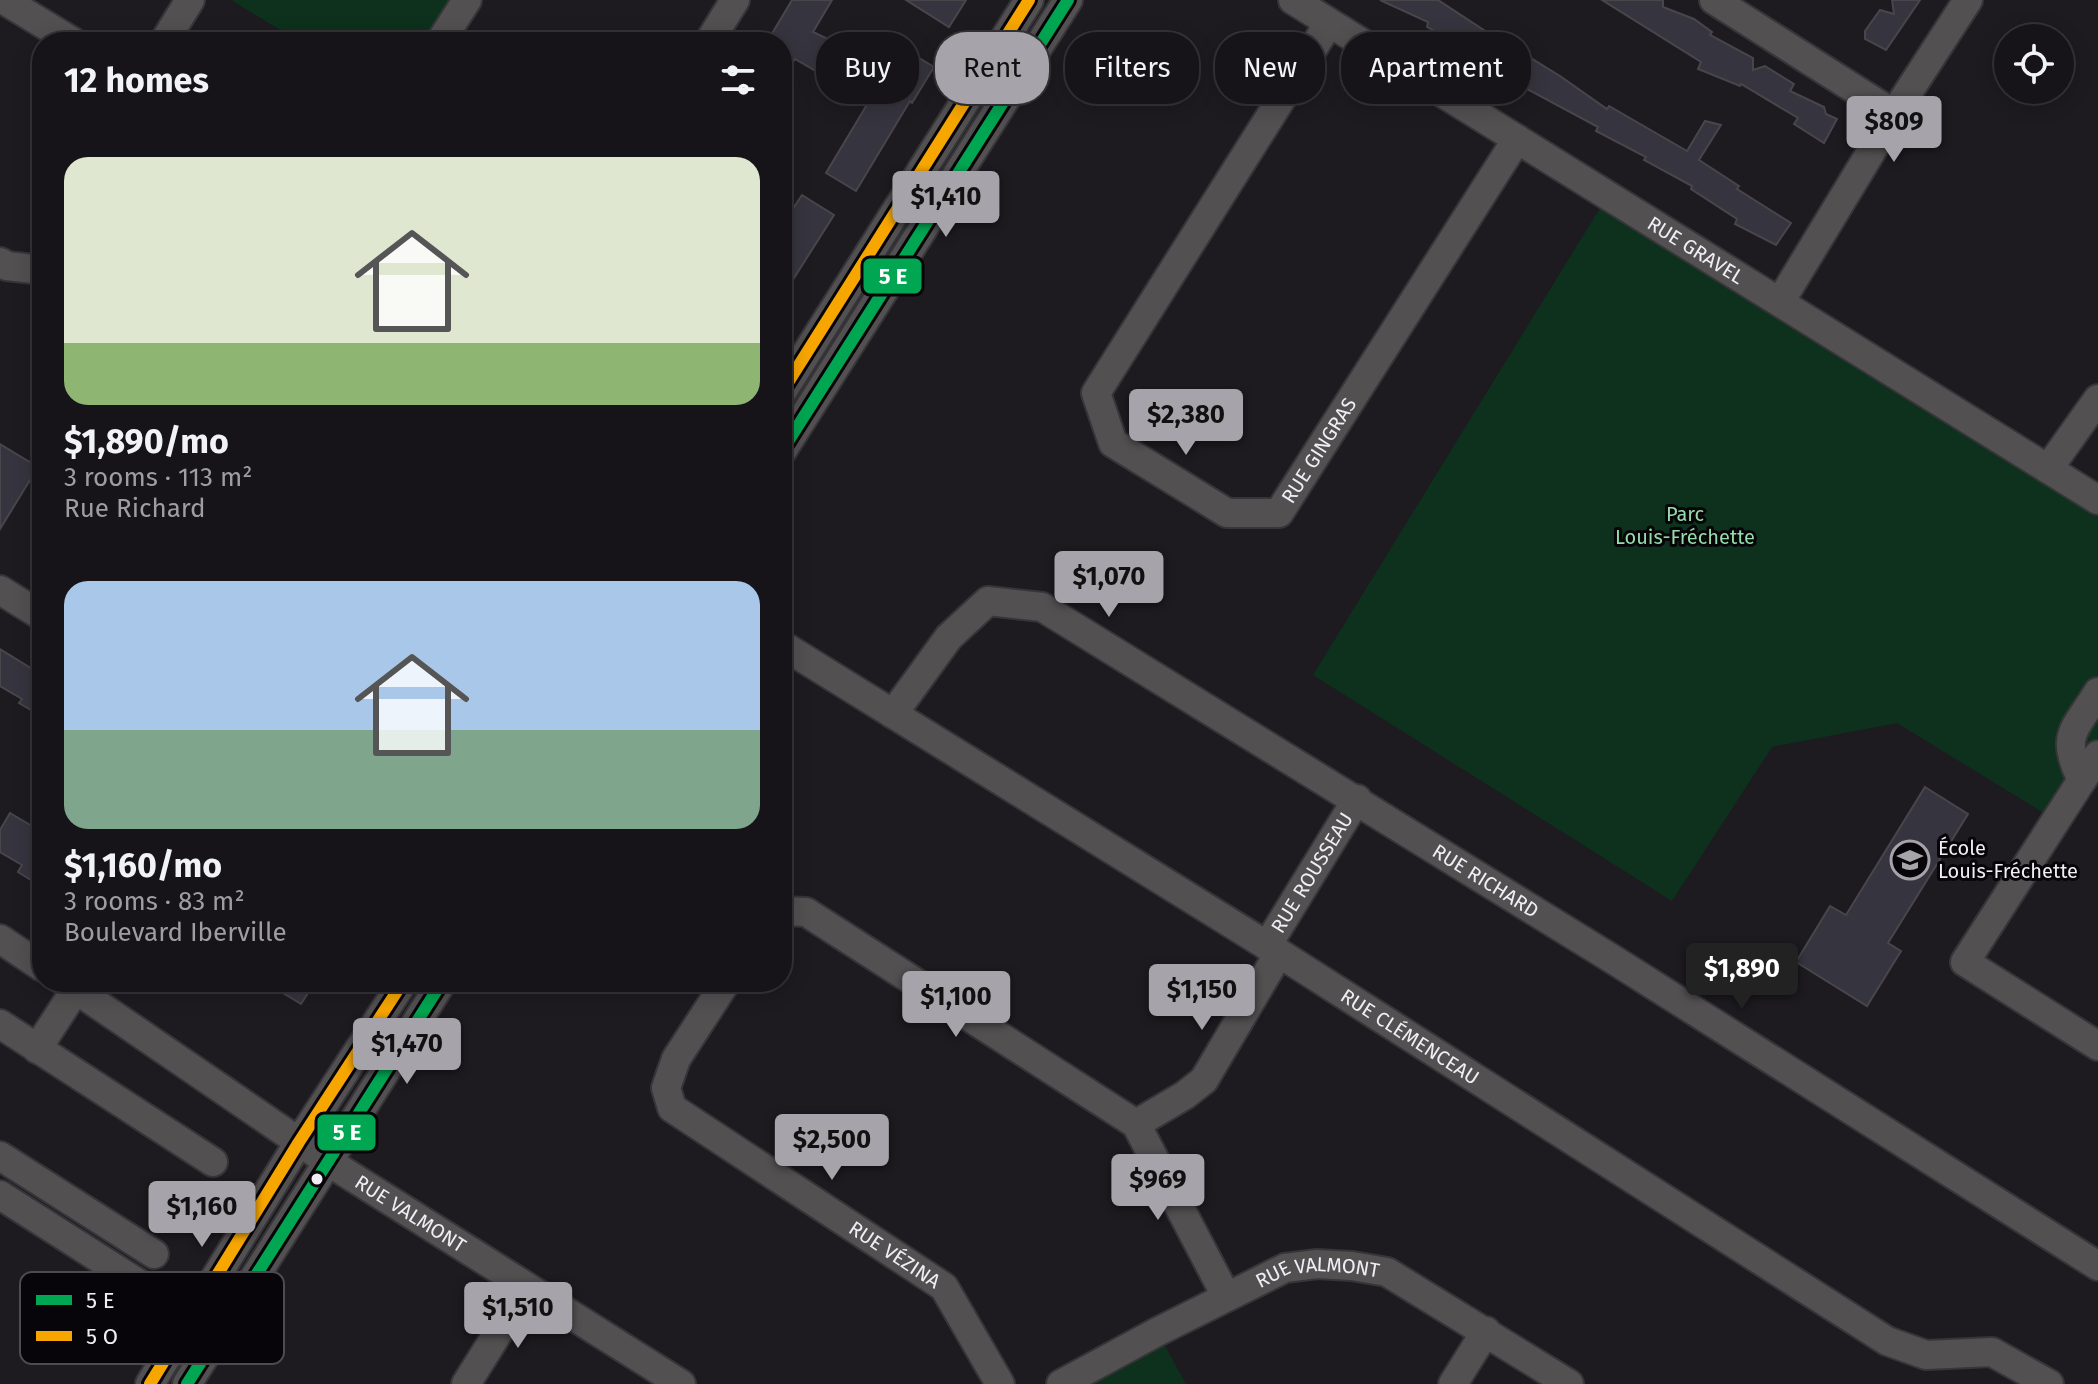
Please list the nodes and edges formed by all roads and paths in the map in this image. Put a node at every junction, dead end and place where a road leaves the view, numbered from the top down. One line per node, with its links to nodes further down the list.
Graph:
1 (4, 0): 11 (street)
2 (190, 0): 12 (street)
3 (467, 0): 13 (street)
4 (735, 0): 14 (street)
5 (1029, 0): 20 (street)
6 (1068, 0): 22 (street)
7 (1293, 0): 10 (street, RUE GRAVEL)
8 (1714, 0): 15 (street)
9 (1968, 0): 15 (street)
10 (1329, 23): 16 (street, RUE GRAVEL); 16 (street, RUE GINGRAS)
11 (57, 32)
12 (170, 32)
13 (446, 32)
14 (715, 32)
15 (1894, 114): 19 (street)
16 (1517, 139): 19 (street, RUE GRAVEL)
17 (0, 262): 18 (street)
18 (32, 269)
19 (1780, 302): 23 (street, RUE GRAVEL)
20 (792, 376)
21 (2098, 399): 23 (street)
22 (792, 435)
23 (2048, 469): 24 (street, RUE GRAVEL)
24 (2098, 500)
25 (0, 590): 26 (street)
26 (32, 610)
27 (792, 651): 29 (street, RUE CLÉMENCEAU)
28 (2098, 692): 31 (street)
29 (893, 714): 32 (street, RUE RICHARD); 35 (street, RUE CLÉMENCEAU)
30 (2098, 755): 31 (street)
31 (2082, 780): 43 (street)
32 (1357, 799): 35 (street, RUE ROUSSEAU); 52 (street, RUE RICHARD)
33 (792, 911): 45 (street)
34 (0, 939): 36 (street)
35 (1273, 949): 45 (street, RUE ROUSSEAU); 69 (street, RUE CLÉMENCEAU)
36 (32, 960)
37 (67, 992): 44 (street)
38 (79, 992): 46 (street, RUE VALMONT)
39 (396, 992): 46 (street)
40 (436, 992): 48 (street)
41 (720, 992): 65 (street, RUE VÉZINA)
42 (0, 1024): 44 (street)
43 (2098, 1046)
44 (37, 1049): 49 (street)
45 (1136, 1124): 57 (street)
46 (299, 1142): 48 (street, RUE VALMONT); 54 (street)
47 (0, 1156): 51 (street)
48 (327, 1161): 55 (street); 56 (street, RUE VALMONT)
49 (213, 1162)
50 (0, 1195): 53 (street)
51 (154, 1254)
52 (2098, 1266)
53 (121, 1272)
54 (219, 1272)
55 (257, 1272)
56 (526, 1288): 63 (street); 64 (street, RUE VALMONT)
57 (1226, 1296): 58 (street, RUE VALMONT); 66 (street, RUE VALMONT)
58 (1486, 1331): 67 (street); 68 (street, RUE VALMONT)
59 (162, 1364): 61 (street)
60 (200, 1364): 62 (street)
61 (150, 1384)
62 (187, 1384)
63 (466, 1384)
64 (681, 1384)
65 (1000, 1384)
66 (1061, 1384)
67 (1453, 1384)
68 (1569, 1384)
69 (2049, 1384)

